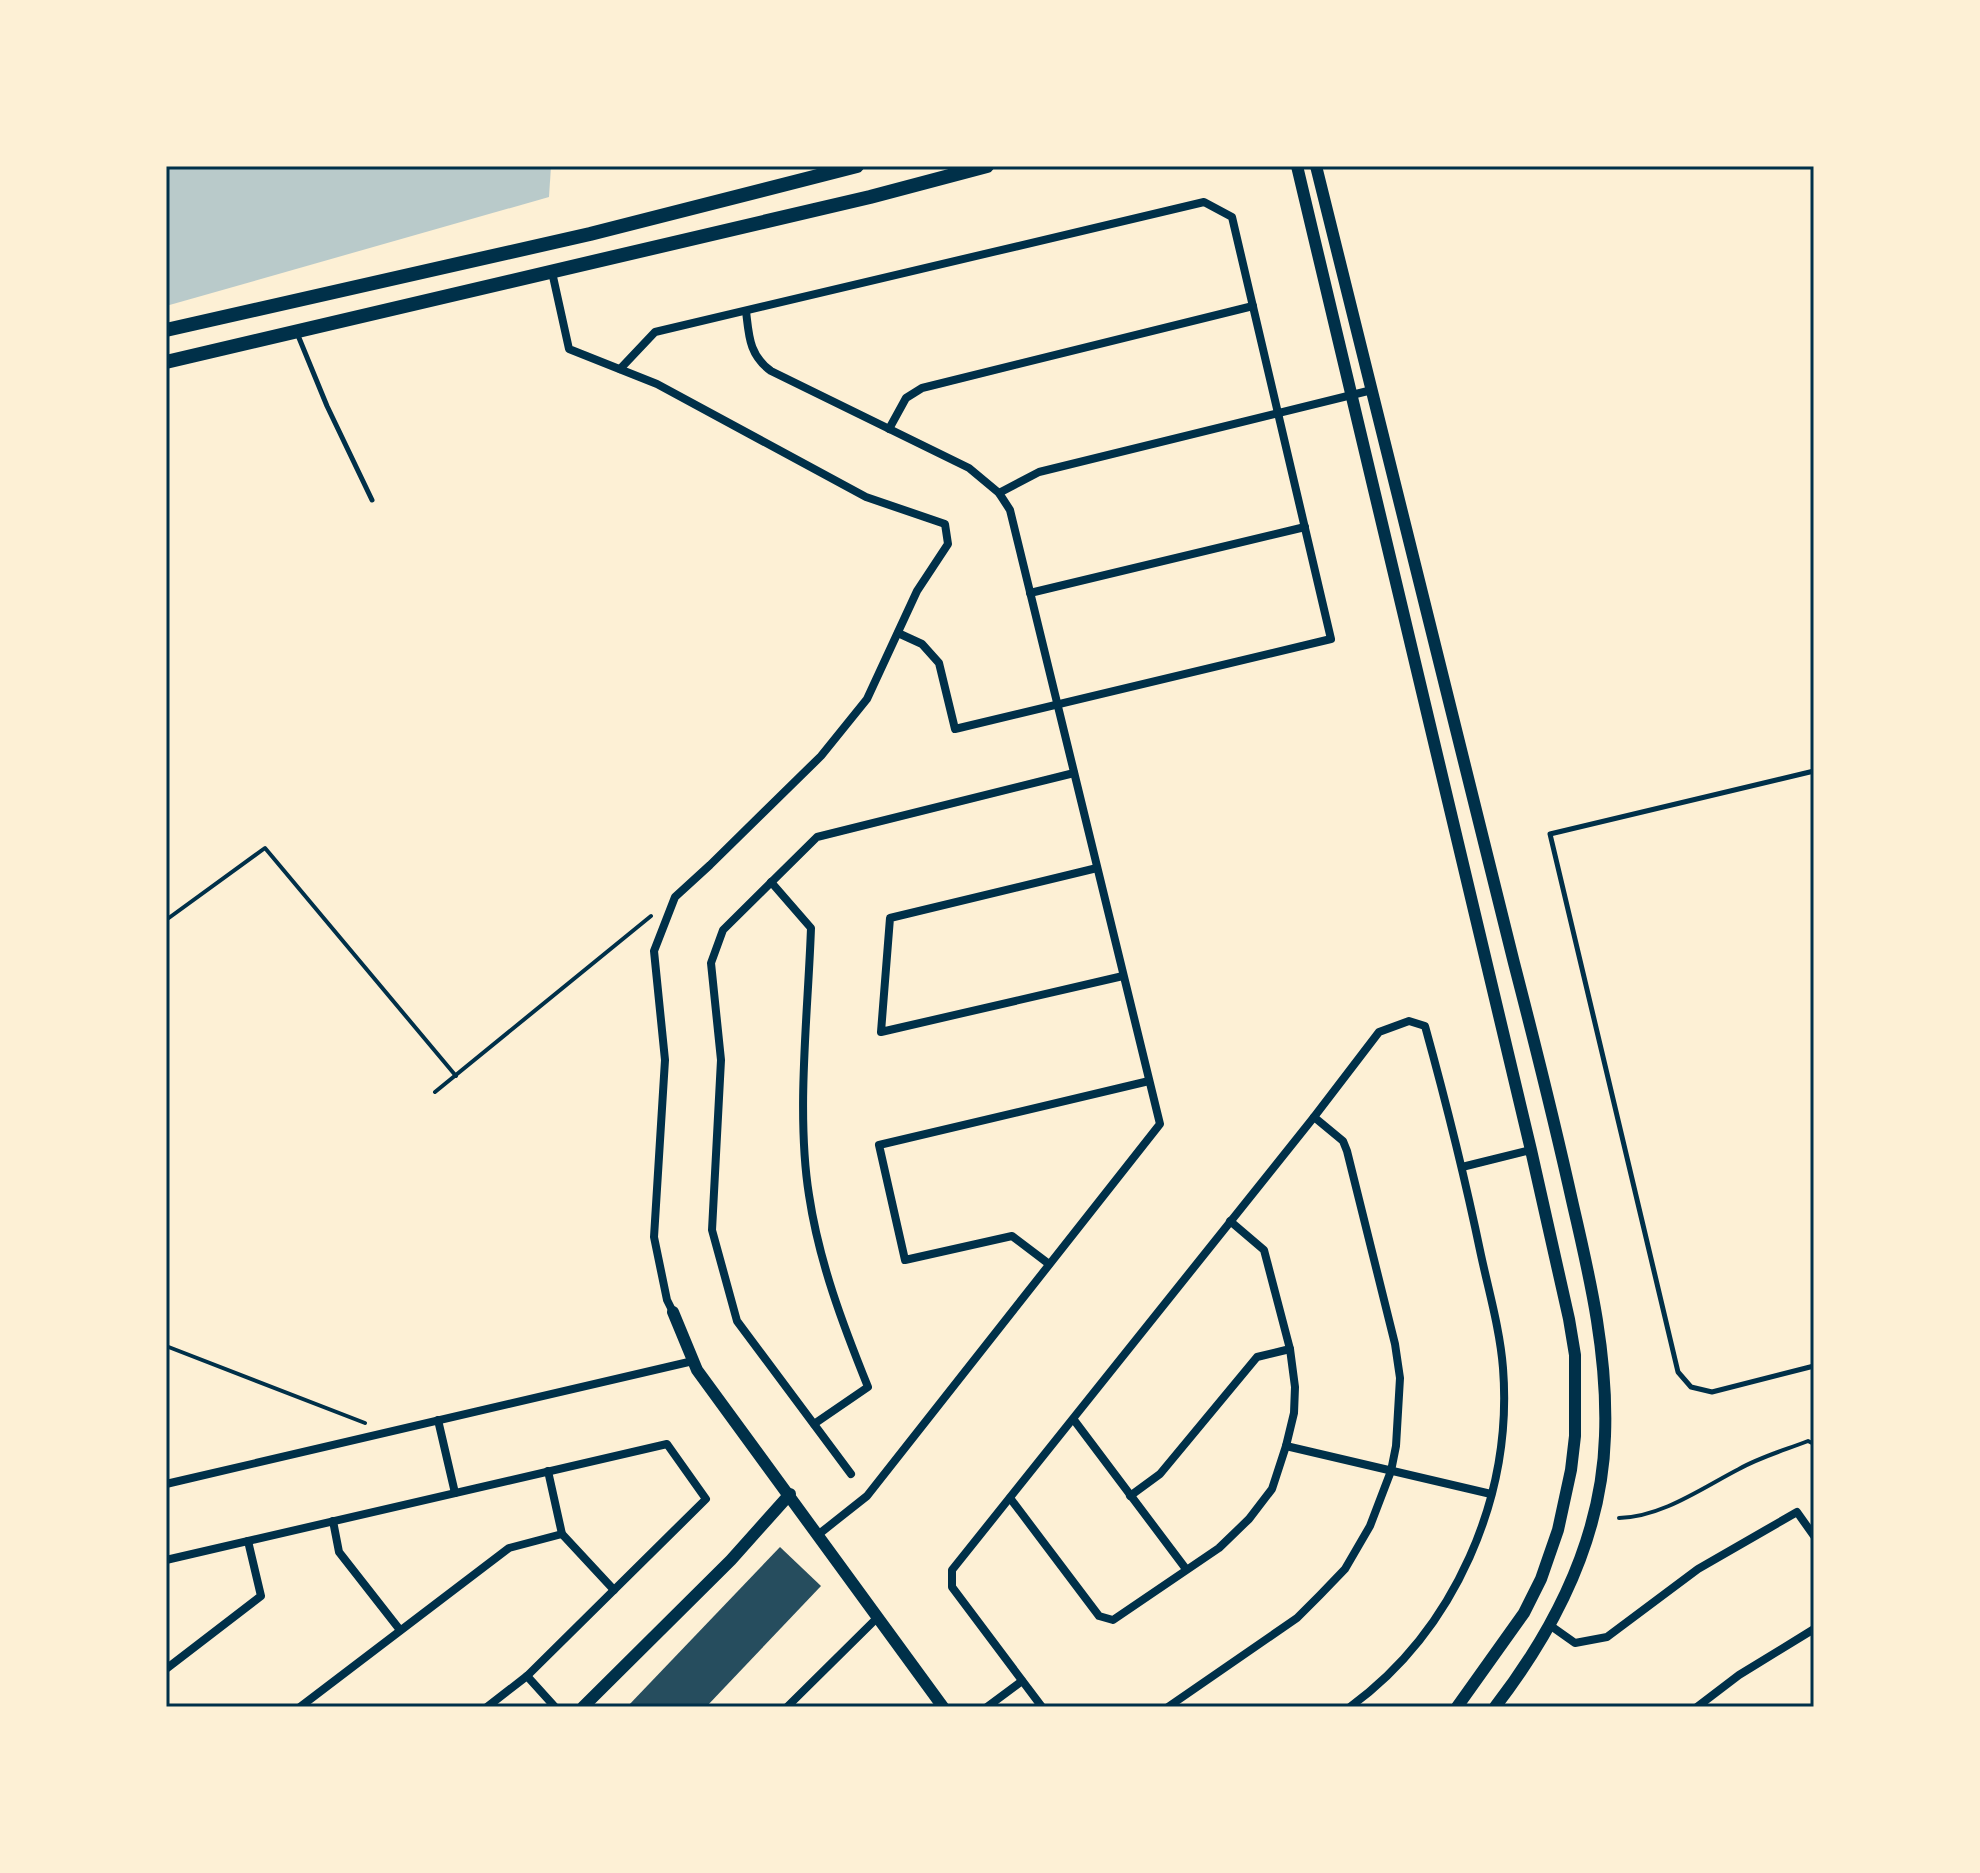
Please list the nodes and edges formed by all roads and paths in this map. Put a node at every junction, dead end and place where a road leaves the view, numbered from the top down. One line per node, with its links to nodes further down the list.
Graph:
1 (857, 166): 8 (main road)
2 (987, 166): 5 (main road)
3 (1297, 166): 13 (street)
4 (1316, 166): 12 (street)
5 (552, 272): 9 (main road); 11 (street)
6 (1253, 306): 7 (street); 14 (street); 15 (street)
7 (746, 311): 11 (street); 15 (street)
8 (166, 330)
9 (297, 332): 10 (main road); 17 (lane)
10 (166, 362)
11 (620, 369): 20 (street)
12 (1372, 390): 13 (street); 67 (street)
13 (1352, 395): 14 (street); 33 (street)
14 (1278, 413): 16 (street); 18 (street)
15 (889, 429): 16 (street)
16 (999, 493): 19 (street)
17 (372, 500)
18 (1305, 527): 19 (street); 21 (street)
19 (1030, 593): 21 (street)
20 (898, 633): 21 (street); 26 (street)
21 (1058, 705): 23 (street)
22 (1814, 771): 41 (lane)
23 (1074, 773): 24 (street); 25 (street)
24 (1097, 868): 28 (street); 28 (street)
25 (771, 882): 44 (street); 44 (street)
26 (675, 897): 29 (path); 37 (street)
27 (166, 920): 29 (path)
28 (1123, 976): 30 (street)
29 (456, 1076): 31 (path)
30 (1149, 1081): 36 (street); 36 (street)
31 (435, 1092)
32 (1314, 1117): 34 (street); 35 (street); 49 (street)
33 (1531, 1150): 34 (street); 83 (street)
34 (1462, 1167): 54 (street)
35 (1230, 1221): 39 (street); 43 (street)
36 (1049, 1264): 60 (street)
37 (673, 1312): 40 (street)
38 (166, 1346): 45 (path)
39 (1290, 1349): 47 (street); 55 (street)
40 (693, 1361): 42 (street); 53 (street)
41 (1814, 1366)
42 (438, 1420): 45 (street); 52 (street)
43 (1074, 1420): 55 (street); 56 (street)
44 (814, 1424): 50 (street)
45 (386, 1432): 51 (street)
46 (1814, 1444): 57 (path)
47 (1286, 1446): 49 (street); 64 (street)
48 (548, 1471): 52 (street); 59 (street); 65 (street)
49 (1391, 1471): 54 (street); 81 (street)
50 (851, 1474)
51 (166, 1484)
52 (455, 1493): 58 (street)
53 (790, 1494): 60 (street); 76 (street)
54 (1491, 1494): 82 (street)
55 (1130, 1496): 64 (street)
56 (1010, 1498): 64 (street); 72 (street)
57 (1619, 1518)
58 (333, 1521): 62 (street); 69 (street)
59 (562, 1534): 65 (street); 69 (street)
60 (819, 1534): 66 (street)
61 (1814, 1536): 67 (street)
62 (248, 1541): 63 (street); 70 (street)
63 (166, 1560)
64 (1186, 1569)
65 (614, 1590): 71 (street)
66 (878, 1617): 77 (street); 78 (street)
67 (1551, 1626): 84 (street)
68 (1814, 1629): 85 (street)
69 (400, 1630): 73 (street)
70 (166, 1669)
71 (527, 1676): 74 (street); 75 (street)
72 (1022, 1681): 79 (street); 80 (street)
73 (300, 1707)
74 (487, 1707)
75 (555, 1707)
76 (583, 1707)
77 (787, 1707)
78 (943, 1707)
79 (987, 1707)
80 (1042, 1707)
81 (1168, 1707)
82 (1350, 1707)
83 (1457, 1707)
84 (1495, 1707)
85 (1697, 1707)

